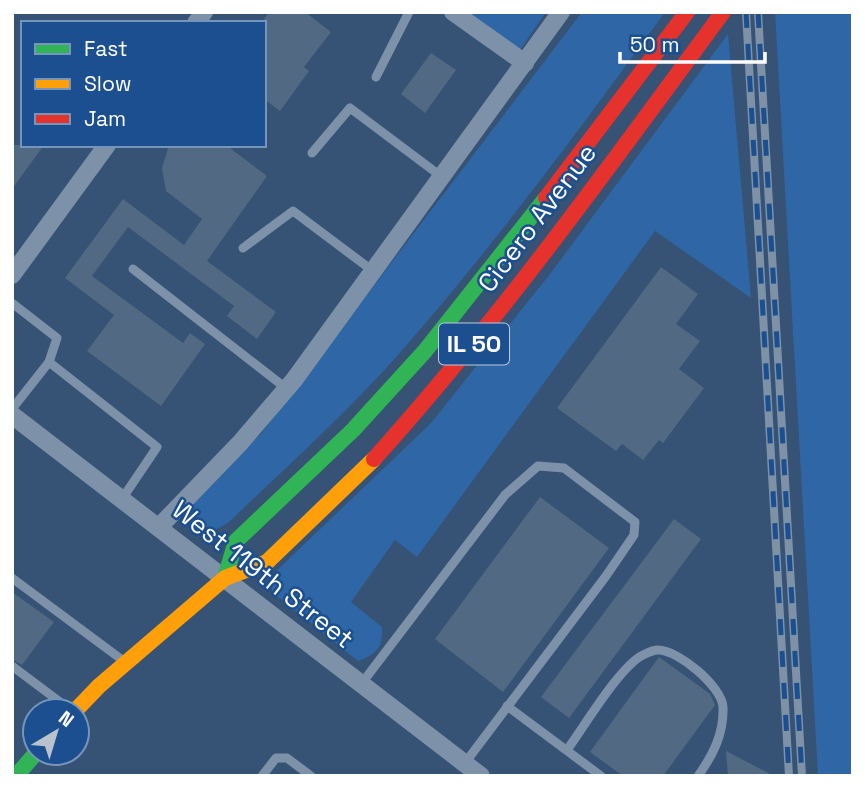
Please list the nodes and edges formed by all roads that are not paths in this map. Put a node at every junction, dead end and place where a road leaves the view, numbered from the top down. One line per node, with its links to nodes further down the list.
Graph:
1 (409, 12): 7 (lane)
2 (453, 12): 6 (street)
3 (561, 12): 6 (street)
4 (687, 12): 23 (main road, Cicero Avenue / IL 50)
5 (723, 12): 23 (main road, Cicero Avenue / IL 50)
6 (524, 63): 10 (street)
7 (376, 77)
8 (106, 147): 14 (street)
9 (312, 153): 10 (lane)
10 (442, 177): 13 (street)
11 (243, 248): 13 (lane)
12 (133, 270): 17 (lane)
13 (374, 271): 17 (street)
14 (12, 275)
15 (12, 303): 16 (lane)
16 (49, 362): 18 (lane); 20 (lane)
17 (287, 389): 21 (street)
18 (12, 409)
19 (12, 415): 20 (street, West 119th Street)
20 (122, 499): 21 (street, West 119th Street)
21 (159, 527): 23 (street, West 119th Street)
22 (12, 578): 24 (lane)
23 (225, 578): 24 (main road, Cicero Avenue / IL 50); 26 (street, West 119th Street)
24 (127, 663): 28 (main road, Cicero Avenue / IL 50)
25 (12, 666): 27 (lane)
26 (362, 683): 29 (lane); 31 (street, West 119th Street)
27 (55, 697)
28 (89, 697)
29 (508, 706): 30 (lane); 31 (lane)
30 (567, 750): 35 (lane); 36 (lane)
31 (465, 763): 34 (street, West 119th Street)
32 (262, 776): 33 (lane)
33 (311, 776)
34 (481, 776)
35 (601, 776)
36 (698, 776)

